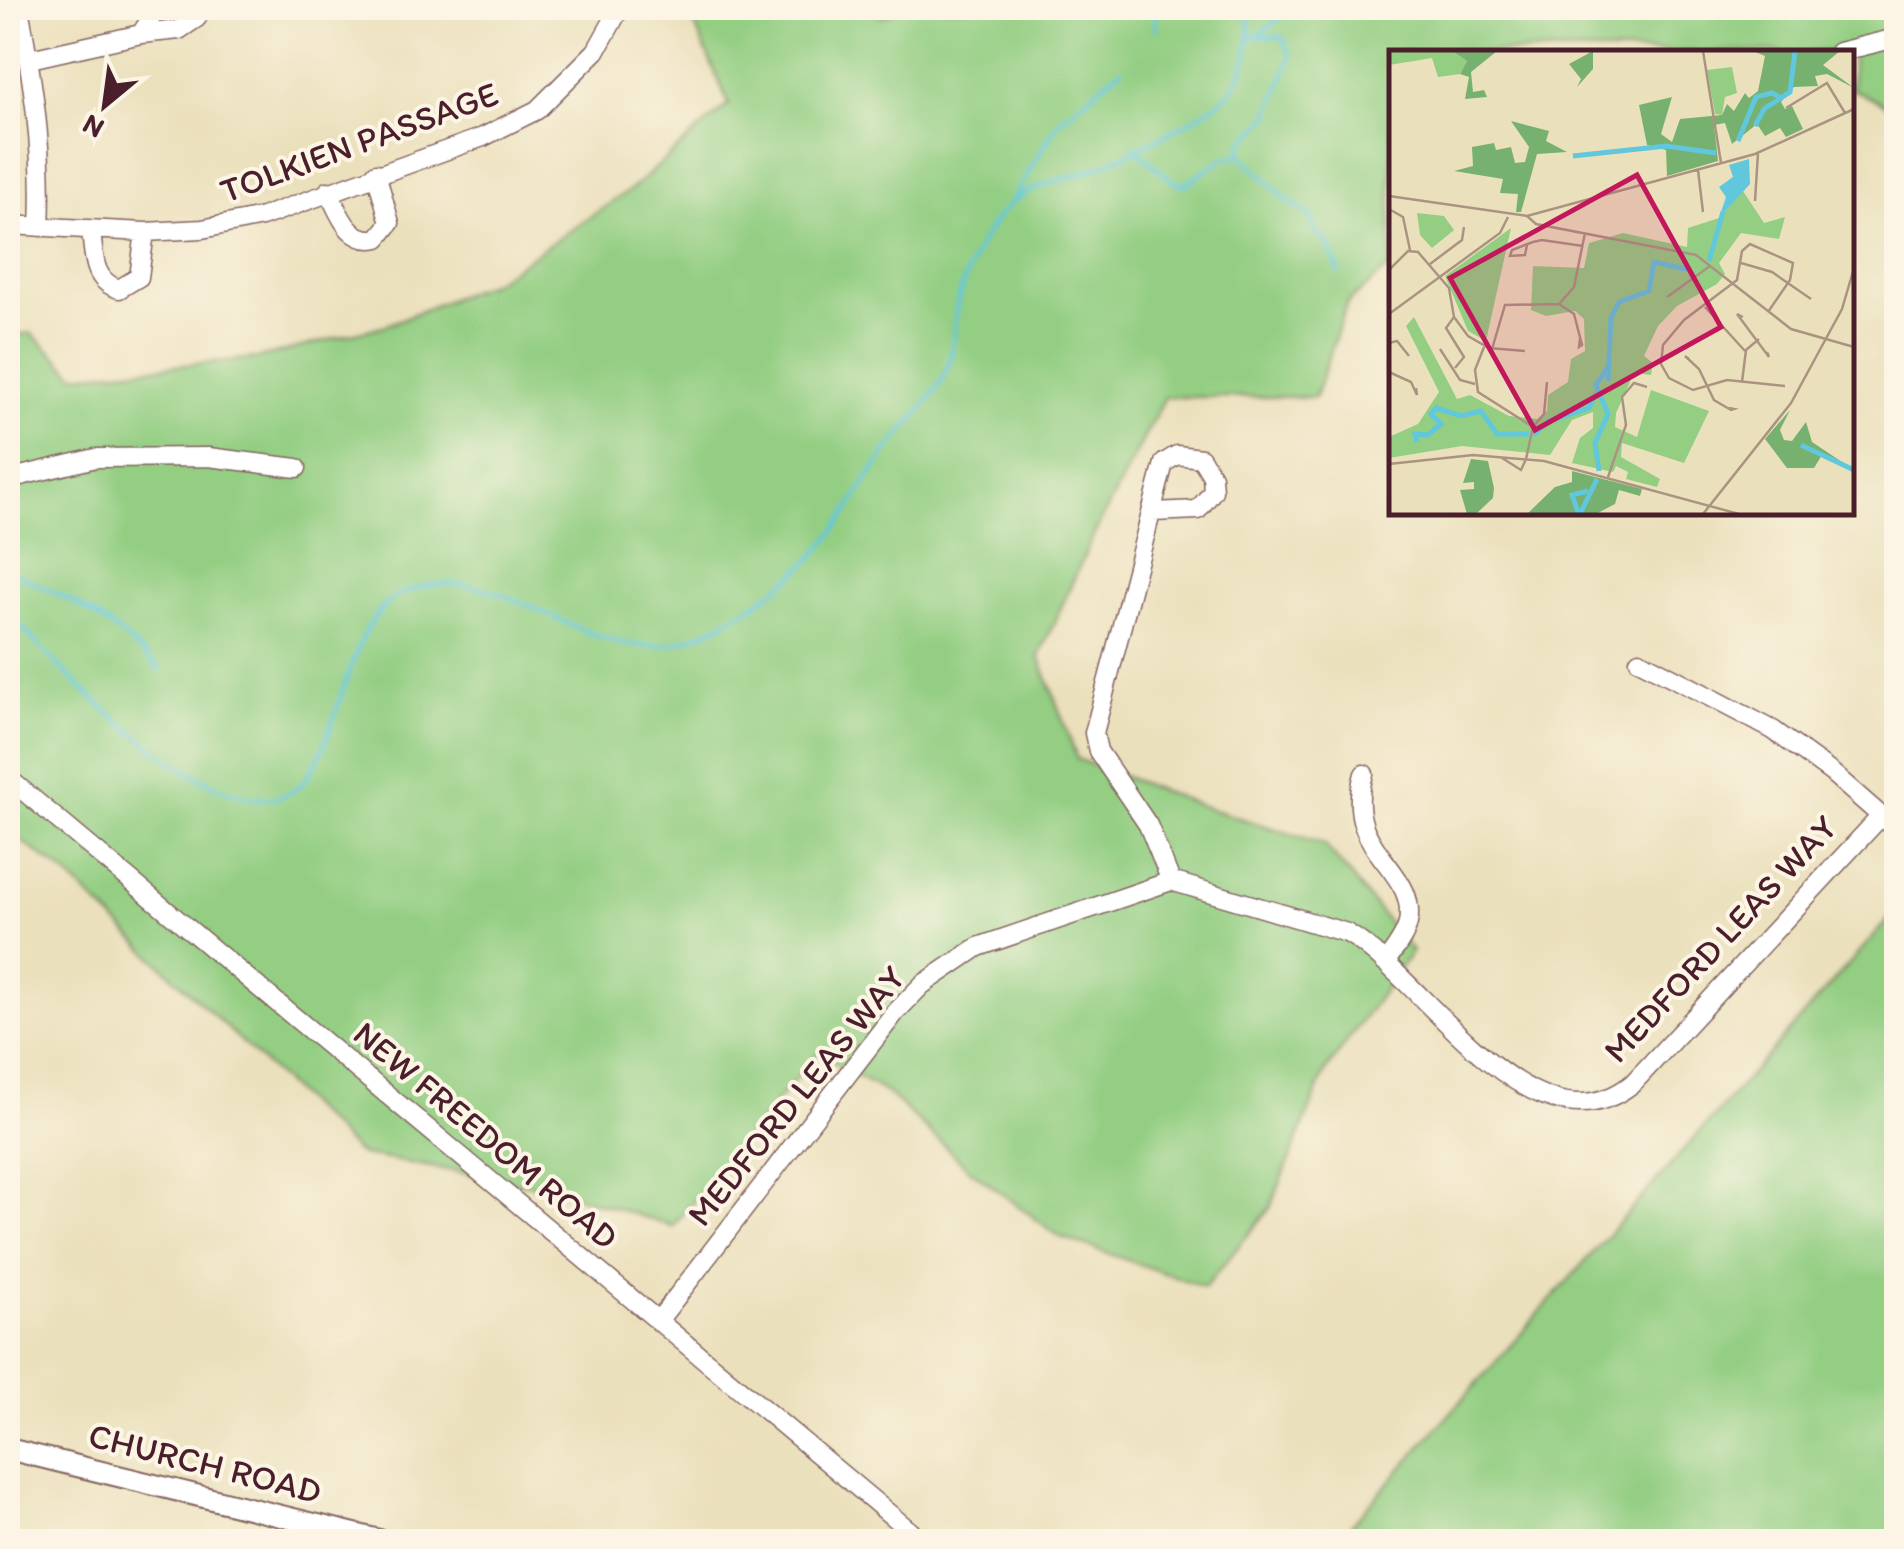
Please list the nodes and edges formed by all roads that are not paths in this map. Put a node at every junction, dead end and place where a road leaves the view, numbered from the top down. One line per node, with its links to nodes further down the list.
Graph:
1 (19, 8): 8 (street)
2 (157, 8): 5 (street)
3 (200, 8): 5 (street)
4 (620, 8): 9 (street, TOLKIEN PASSAGE)
5 (141, 34): 8 (street)
6 (1896, 38): 7 (street)
7 (1847, 50)
8 (30, 59): 12 (street)
9 (376, 173): 10 (street, TOLKIEN PASSAGE); 10 (street)
10 (328, 191): 14 (street, TOLKIEN PASSAGE)
11 (8, 224): 12 (street, TOLKIEN PASSAGE)
12 (40, 227): 13 (street, TOLKIEN PASSAGE)
13 (91, 230): 14 (street, TOLKIEN PASSAGE); 14 (street)
14 (145, 232)
15 (297, 468): 16 (street)
16 (8, 479)
17 (1153, 512): 23 (street)
18 (1639, 660): 21 (street)
19 (1364, 774): 24 (street)
20 (8, 778): 25 (street, NEW FREEDOM ROAD)
21 (1882, 815): 22 (street); 24 (street, MEDFORD LEAS WAY)
22 (1896, 829)
23 (1171, 880): 24 (street, MEDFORD LEAS WAY); 25 (street, MEDFORD LEAS WAY)
24 (1385, 963)
25 (658, 1321): 28 (street, NEW FREEDOM ROAD)
26 (8, 1448): 27 (main road, CHURCH ROAD)
27 (387, 1542)
28 (923, 1542)

